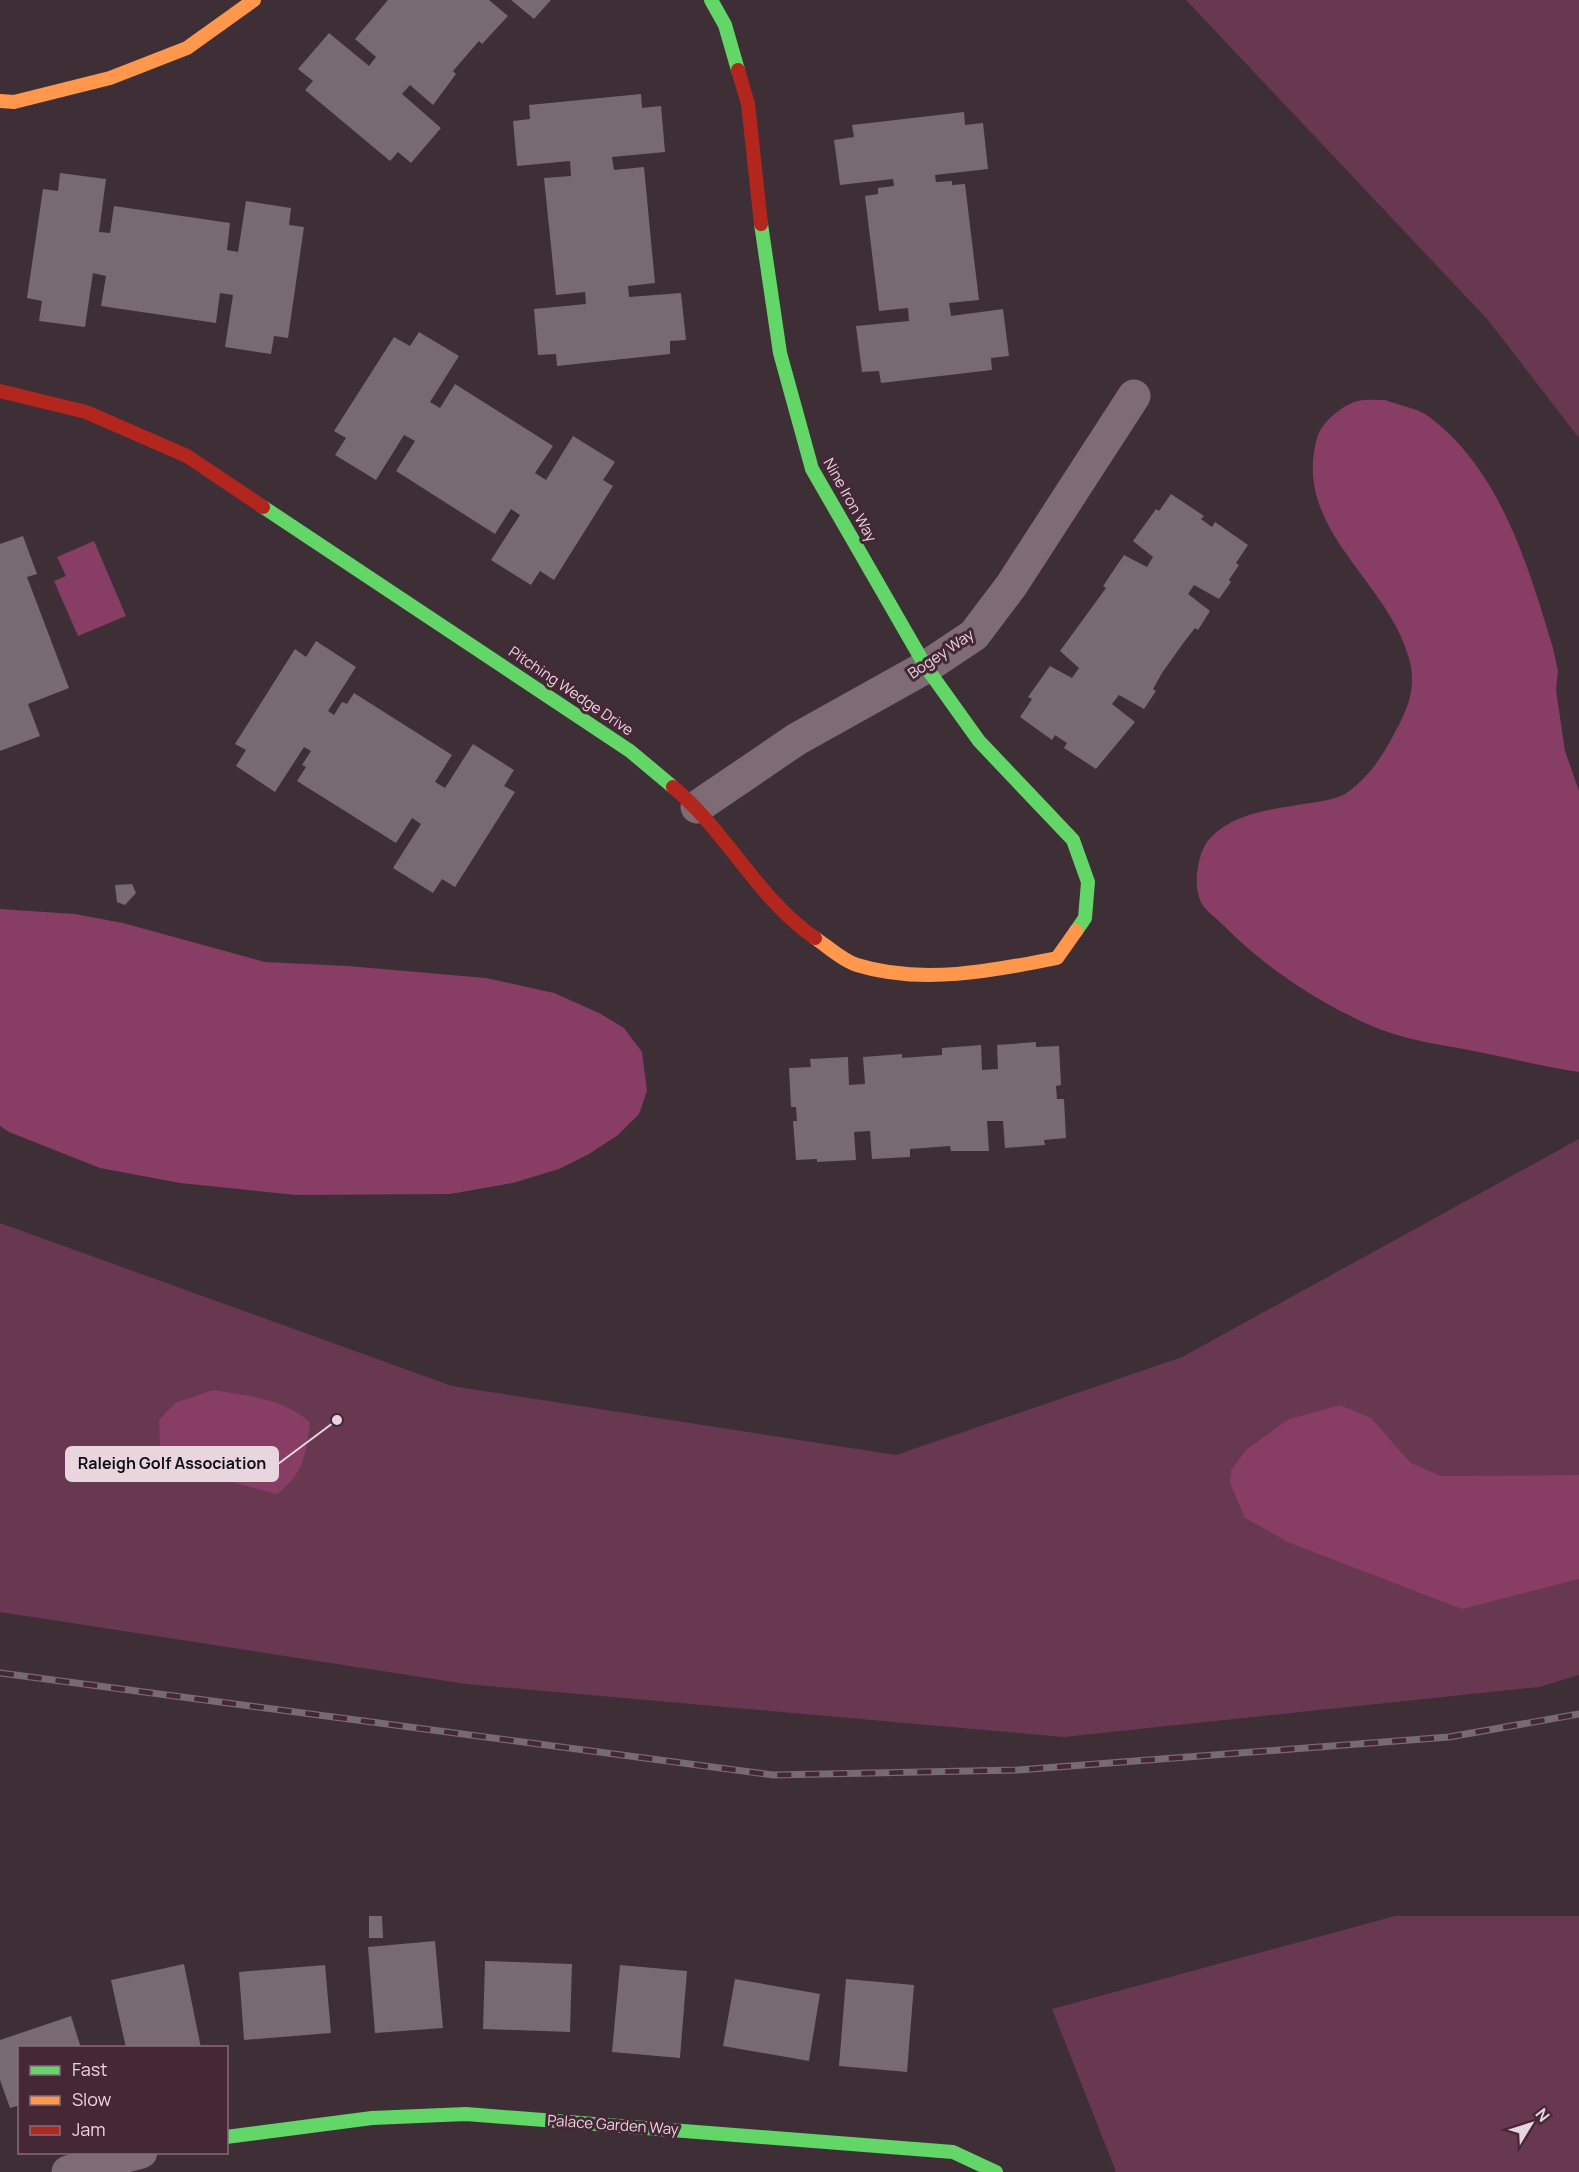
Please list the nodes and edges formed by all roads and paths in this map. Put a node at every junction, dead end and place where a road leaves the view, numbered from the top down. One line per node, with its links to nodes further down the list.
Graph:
1 (254, 0): 3 (street)
2 (711, 0): 6 (street, Nine Iron Way)
3 (0, 101)
4 (0, 391): 7 (street, Pitching Wedge Drive)
5 (1134, 396): 6 (street, Bogey Way)
6 (926, 667): 7 (street, Bogey Way); 8 (street, Nine Iron Way)
7 (697, 807): 8 (street, Pitching Wedge Drive)
8 (1085, 918)
9 (228, 2137): 12 (street, Palace Garden Way)
10 (134, 2154): 11 (street)
11 (68, 2172)
12 (996, 2172)

